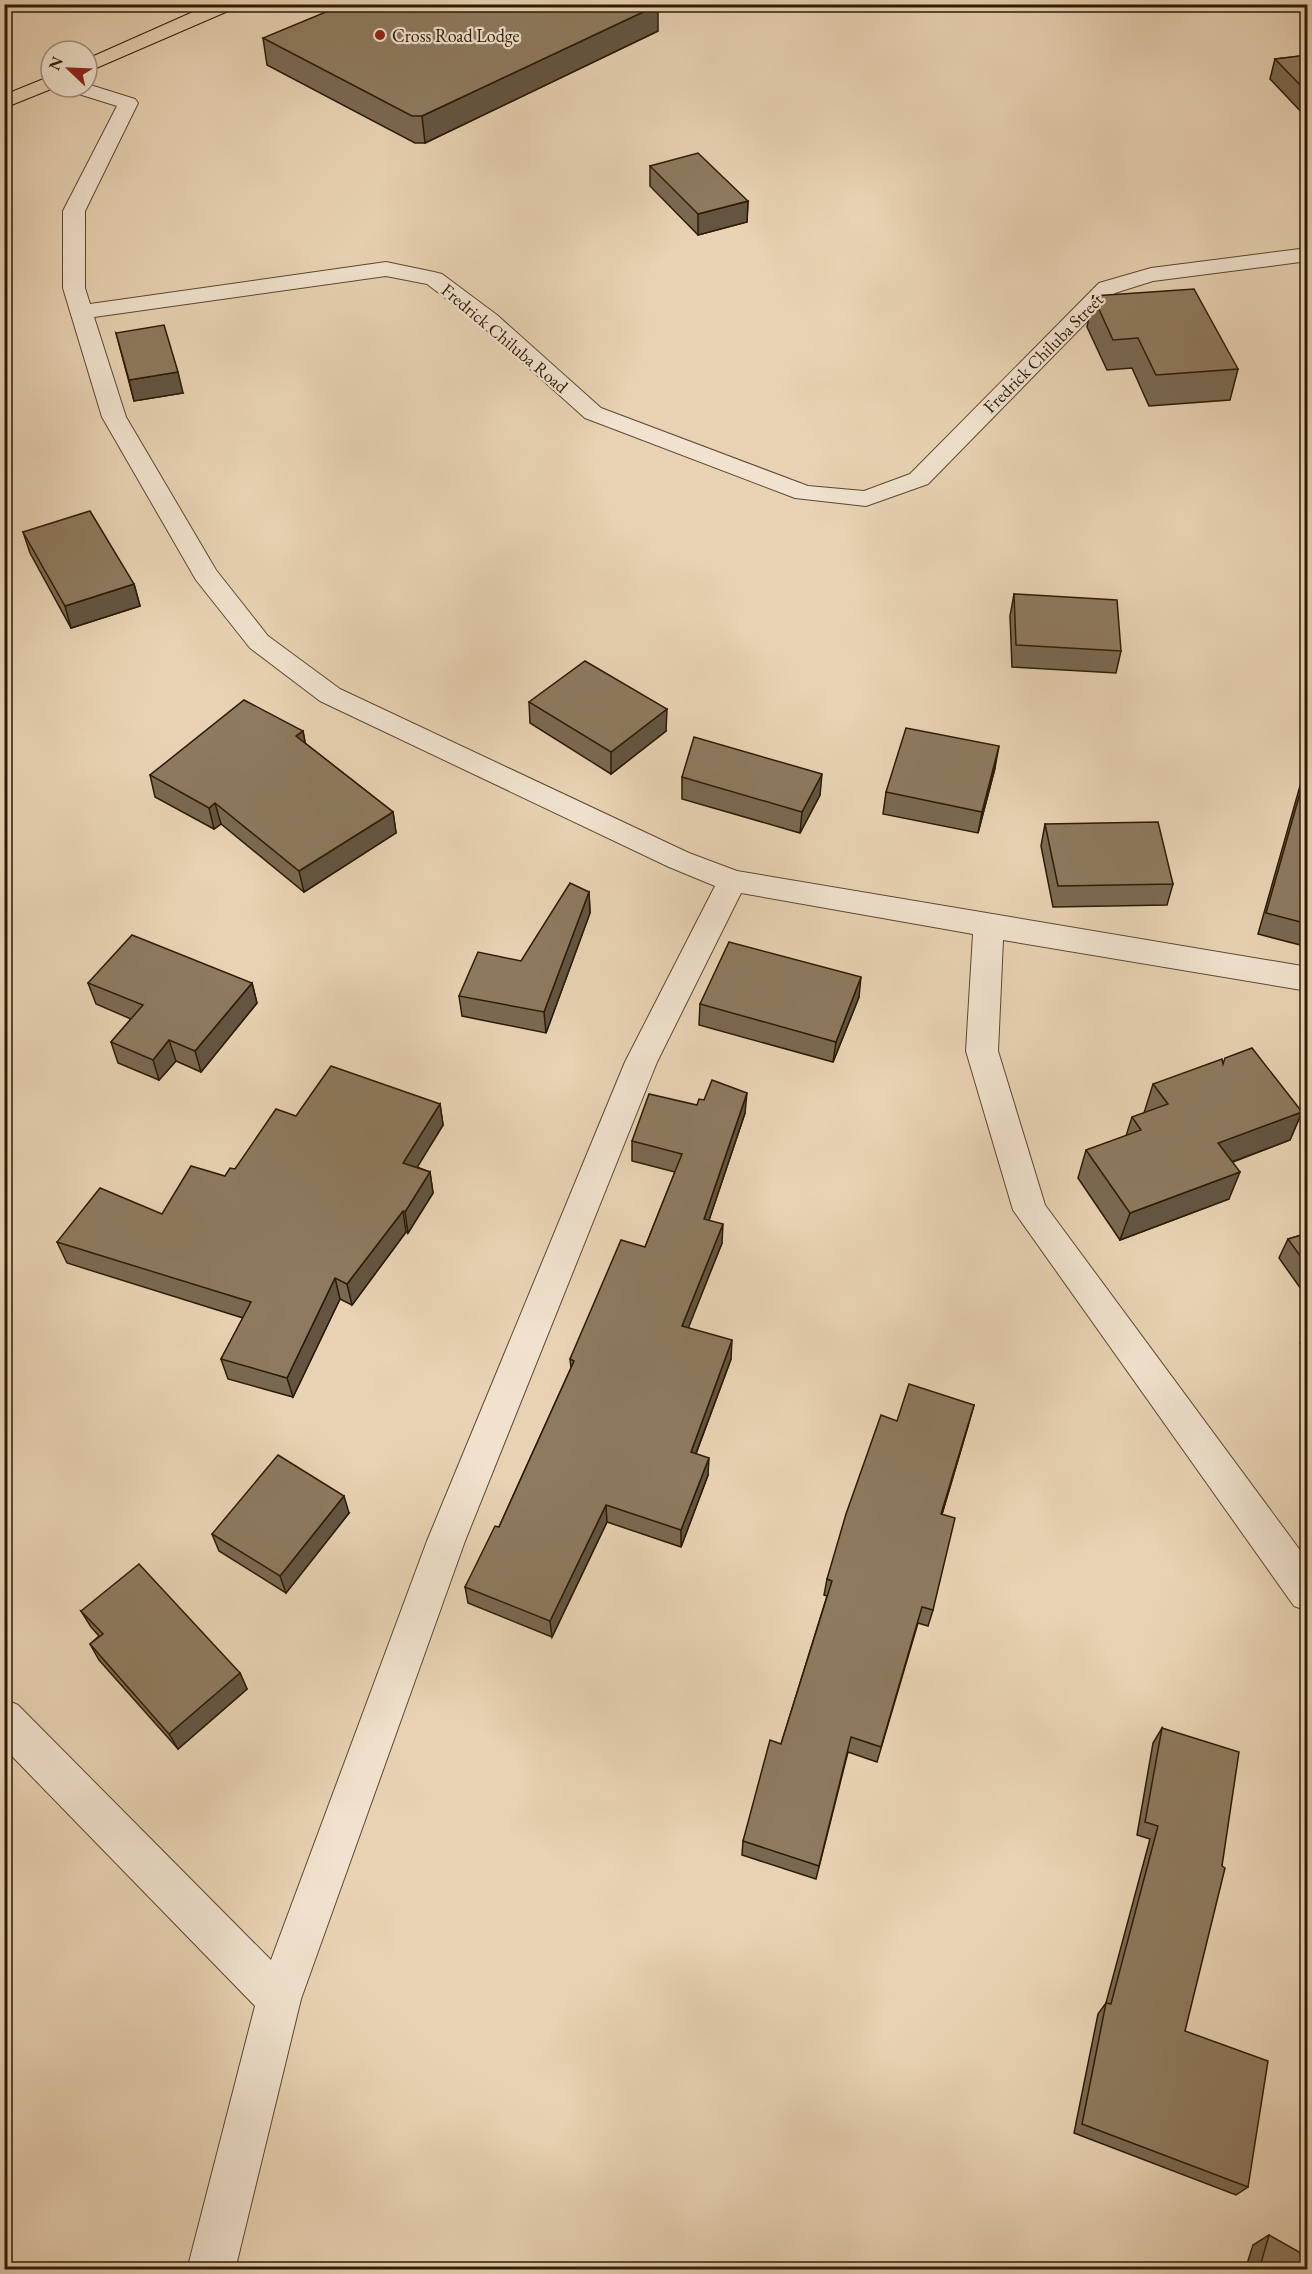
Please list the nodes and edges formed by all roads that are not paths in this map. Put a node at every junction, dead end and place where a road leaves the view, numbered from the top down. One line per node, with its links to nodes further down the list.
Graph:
1 (228, 4): 2 (highway)
2 (99, 61)
3 (39, 87): 5 (highway)
4 (99, 94): 7 (street)
5 (4, 102)
6 (1308, 254): 8 (street, Fredrick Chiluba Street)
7 (82, 312): 8 (street, Fredrick Chiluba Road); 9 (street)
8 (804, 493)
9 (732, 880): 10 (street); 14 (street)
10 (989, 927): 11 (street); 12 (street)
11 (1308, 979)
12 (1308, 1593)
13 (4, 1719): 14 (street)
14 (279, 1999): 15 (street)
15 (211, 2270)

